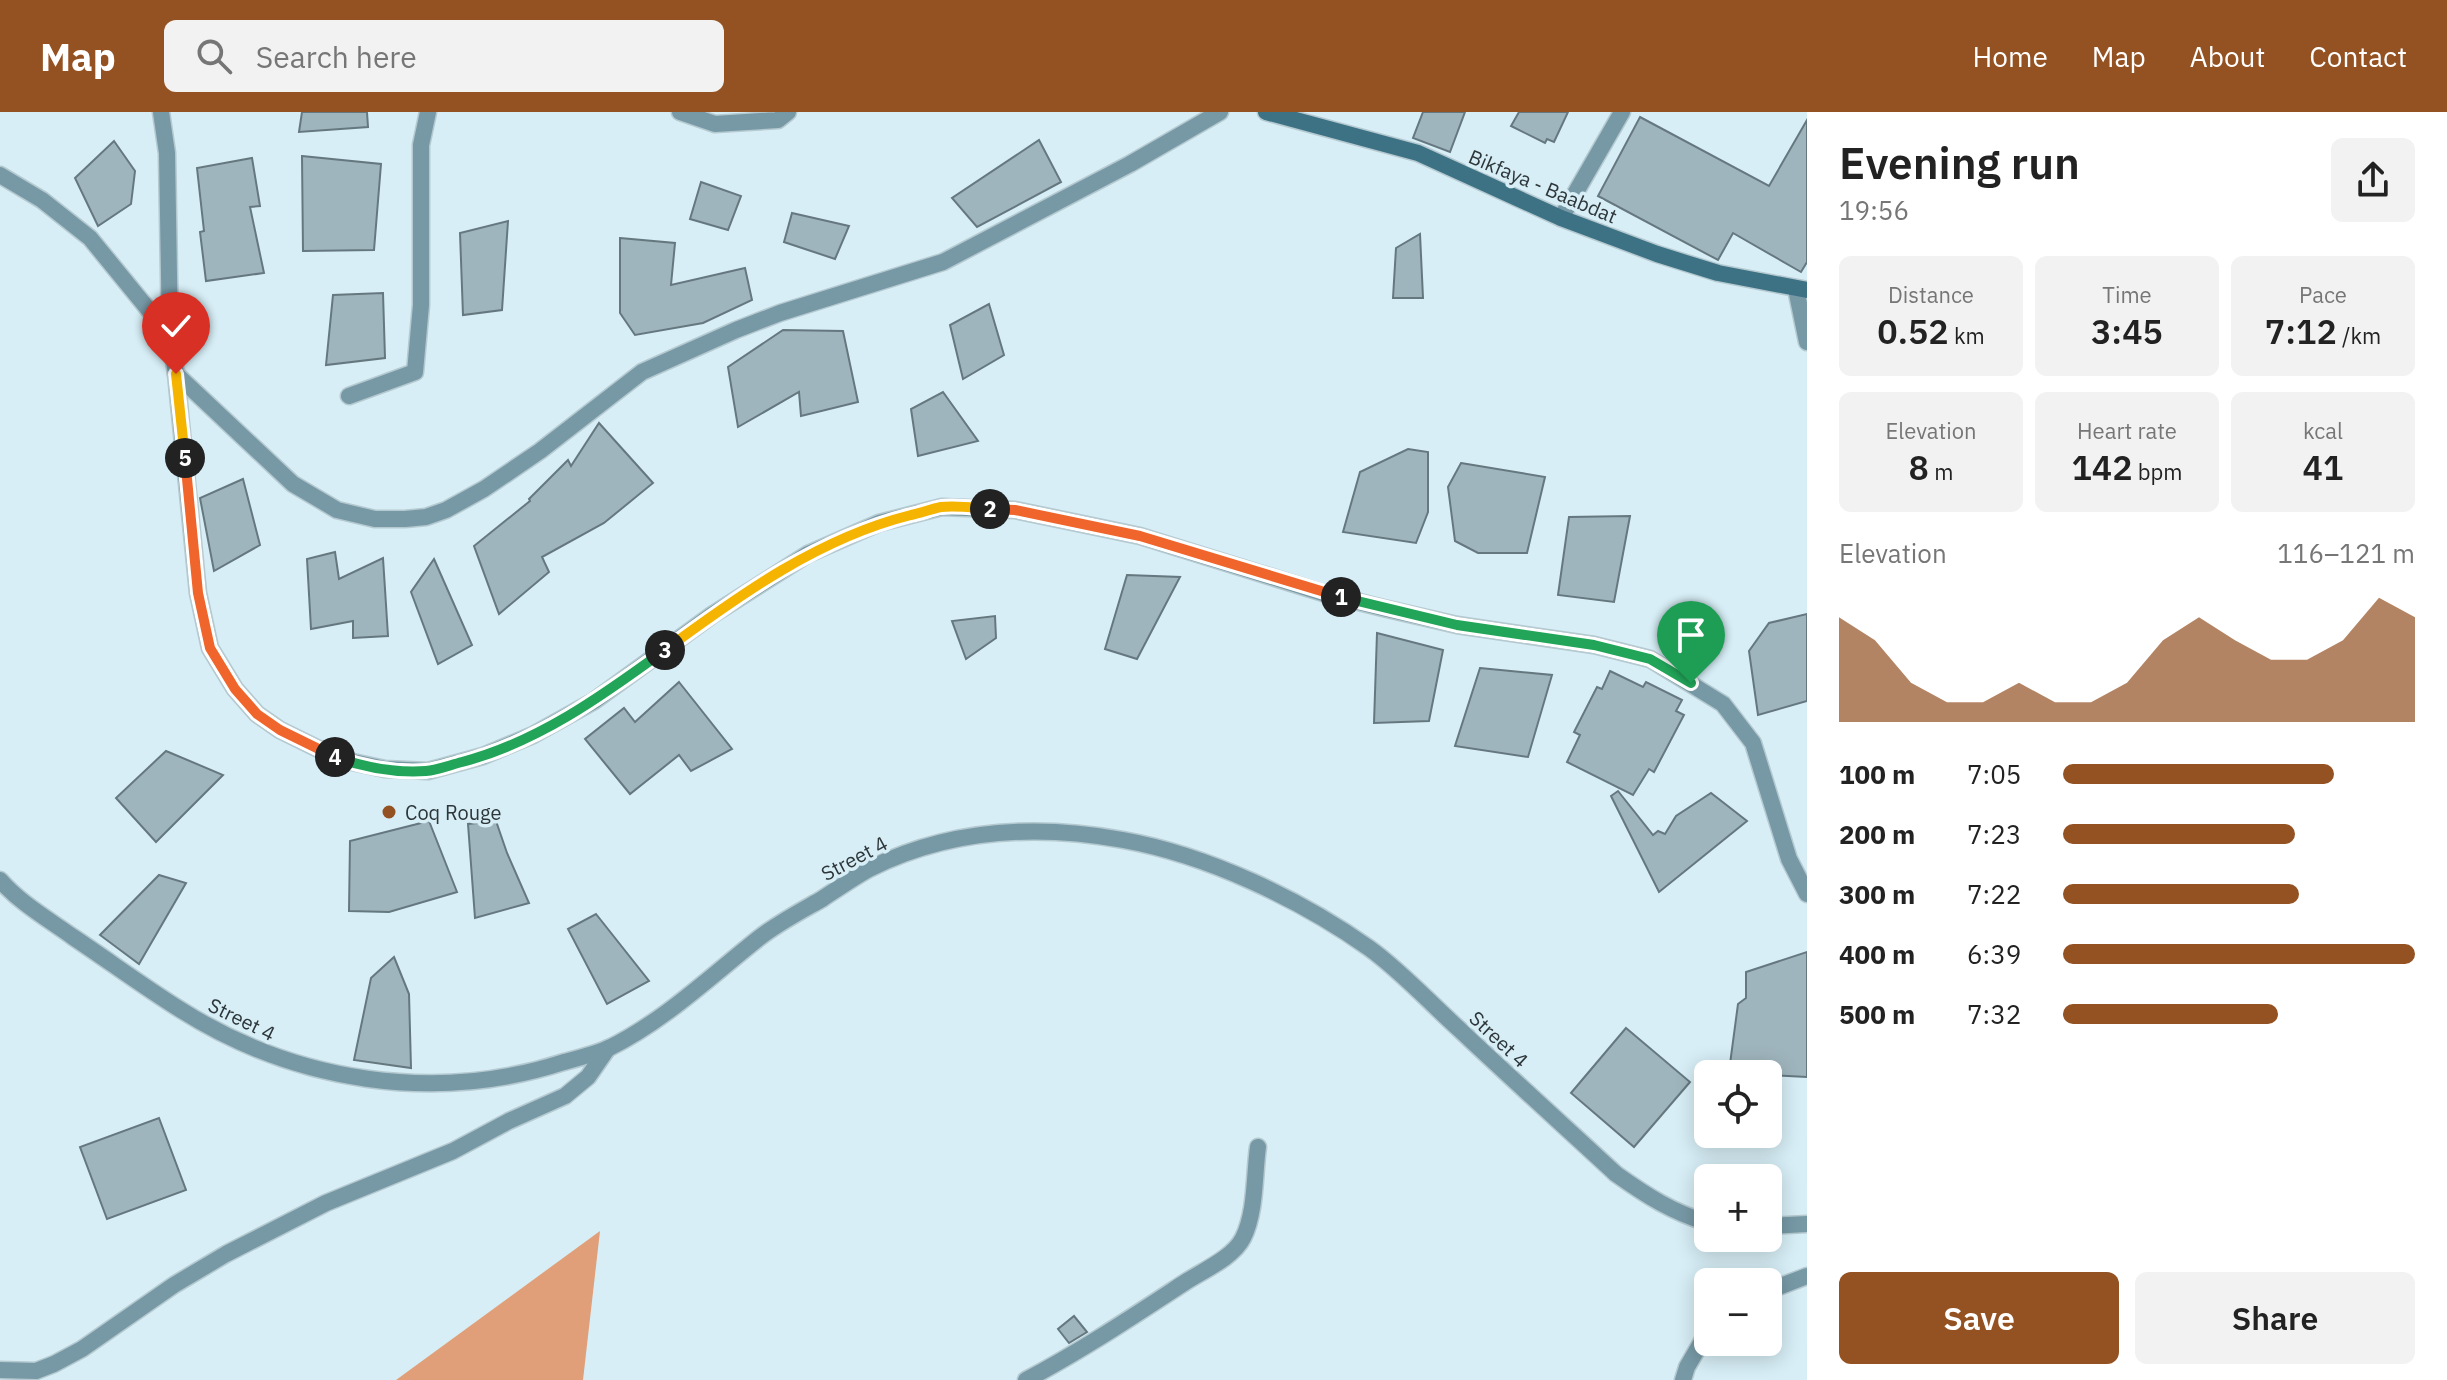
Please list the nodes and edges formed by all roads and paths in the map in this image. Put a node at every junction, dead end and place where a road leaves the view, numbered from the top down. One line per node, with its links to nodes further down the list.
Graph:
1 (161, 112): 11 (street)
2 (428, 112): 14 (street)
3 (680, 112): 4 (street)
4 (788, 112)
5 (1220, 112): 13 (street)
6 (1266, 112): 9 (main road, Bikfaya - Baabdat)
7 (1622, 112): 9 (street)
8 (0, 175): 11 (street)
9 (1561, 218): 10 (main road, Bikfaya - Baabdat)
10 (1802, 289): 12 (street)
11 (170, 336): 13 (street)
12 (1807, 342)
13 (176, 374): 16 (street)
14 (349, 396)
15 (0, 880): 17 (street, Street 4)
16 (1807, 894)
17 (608, 1048): 19 (street, Street 4); 25 (street)
18 (1258, 1147): 26 (street)
19 (1694, 1219)
20 (1807, 1224): 21 (street)
21 (1782, 1225)
22 (1807, 1276): 23 (street)
23 (1782, 1286)
24 (1694, 1355): 27 (street)
25 (0, 1370)
26 (1026, 1380)
27 (1683, 1380)

